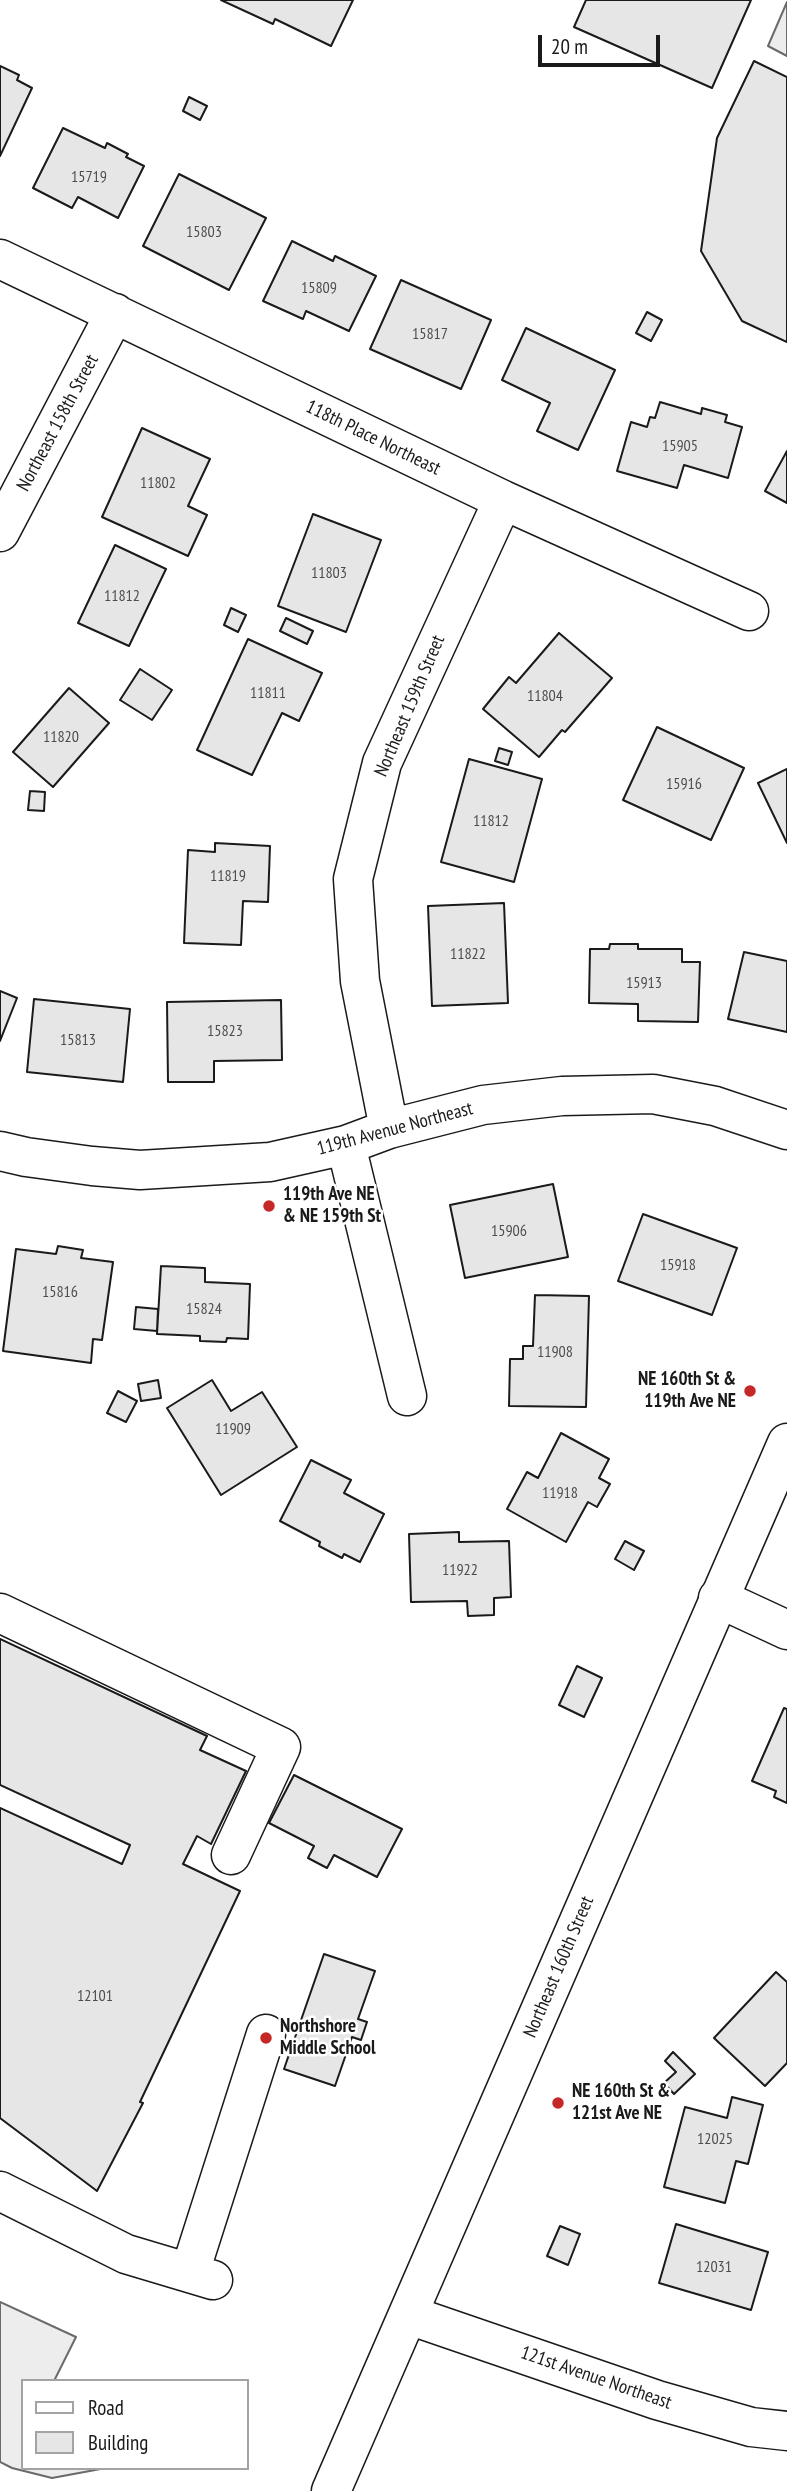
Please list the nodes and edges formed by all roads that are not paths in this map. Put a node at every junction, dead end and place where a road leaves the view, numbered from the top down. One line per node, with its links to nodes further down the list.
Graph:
1 (0, 259): 2 (street, 118th Place Northeast)
2 (115, 313): 3 (street, 118th Place Northeast); 4 (street, Northeast 158th Street)
3 (503, 500): 5 (street, 118th Place Northeast); 6 (street, Northeast 159th Street)
4 (0, 532)
5 (749, 611)
6 (389, 1129): 7 (street, 119th Avenue Northeast); 8 (street, 119th Avenue Northeast)
7 (787, 1130)
8 (346, 1144): 9 (street, 119th Avenue Northeast); 10 (street)
9 (0, 1151)
10 (407, 1396)
11 (787, 1443): 12 (street, Northeast 160th Street)
12 (718, 1598): 14 (street); 18 (street, Northeast 160th Street)
13 (0, 1613): 15 (street)
14 (787, 1630)
15 (231, 1855)
16 (265, 2034): 17 (street)
17 (0, 2191)
18 (409, 2315): 19 (street, 121st Avenue Northeast); 20 (street, Northeast 160th Street)
19 (787, 2431)
20 (331, 2491)

